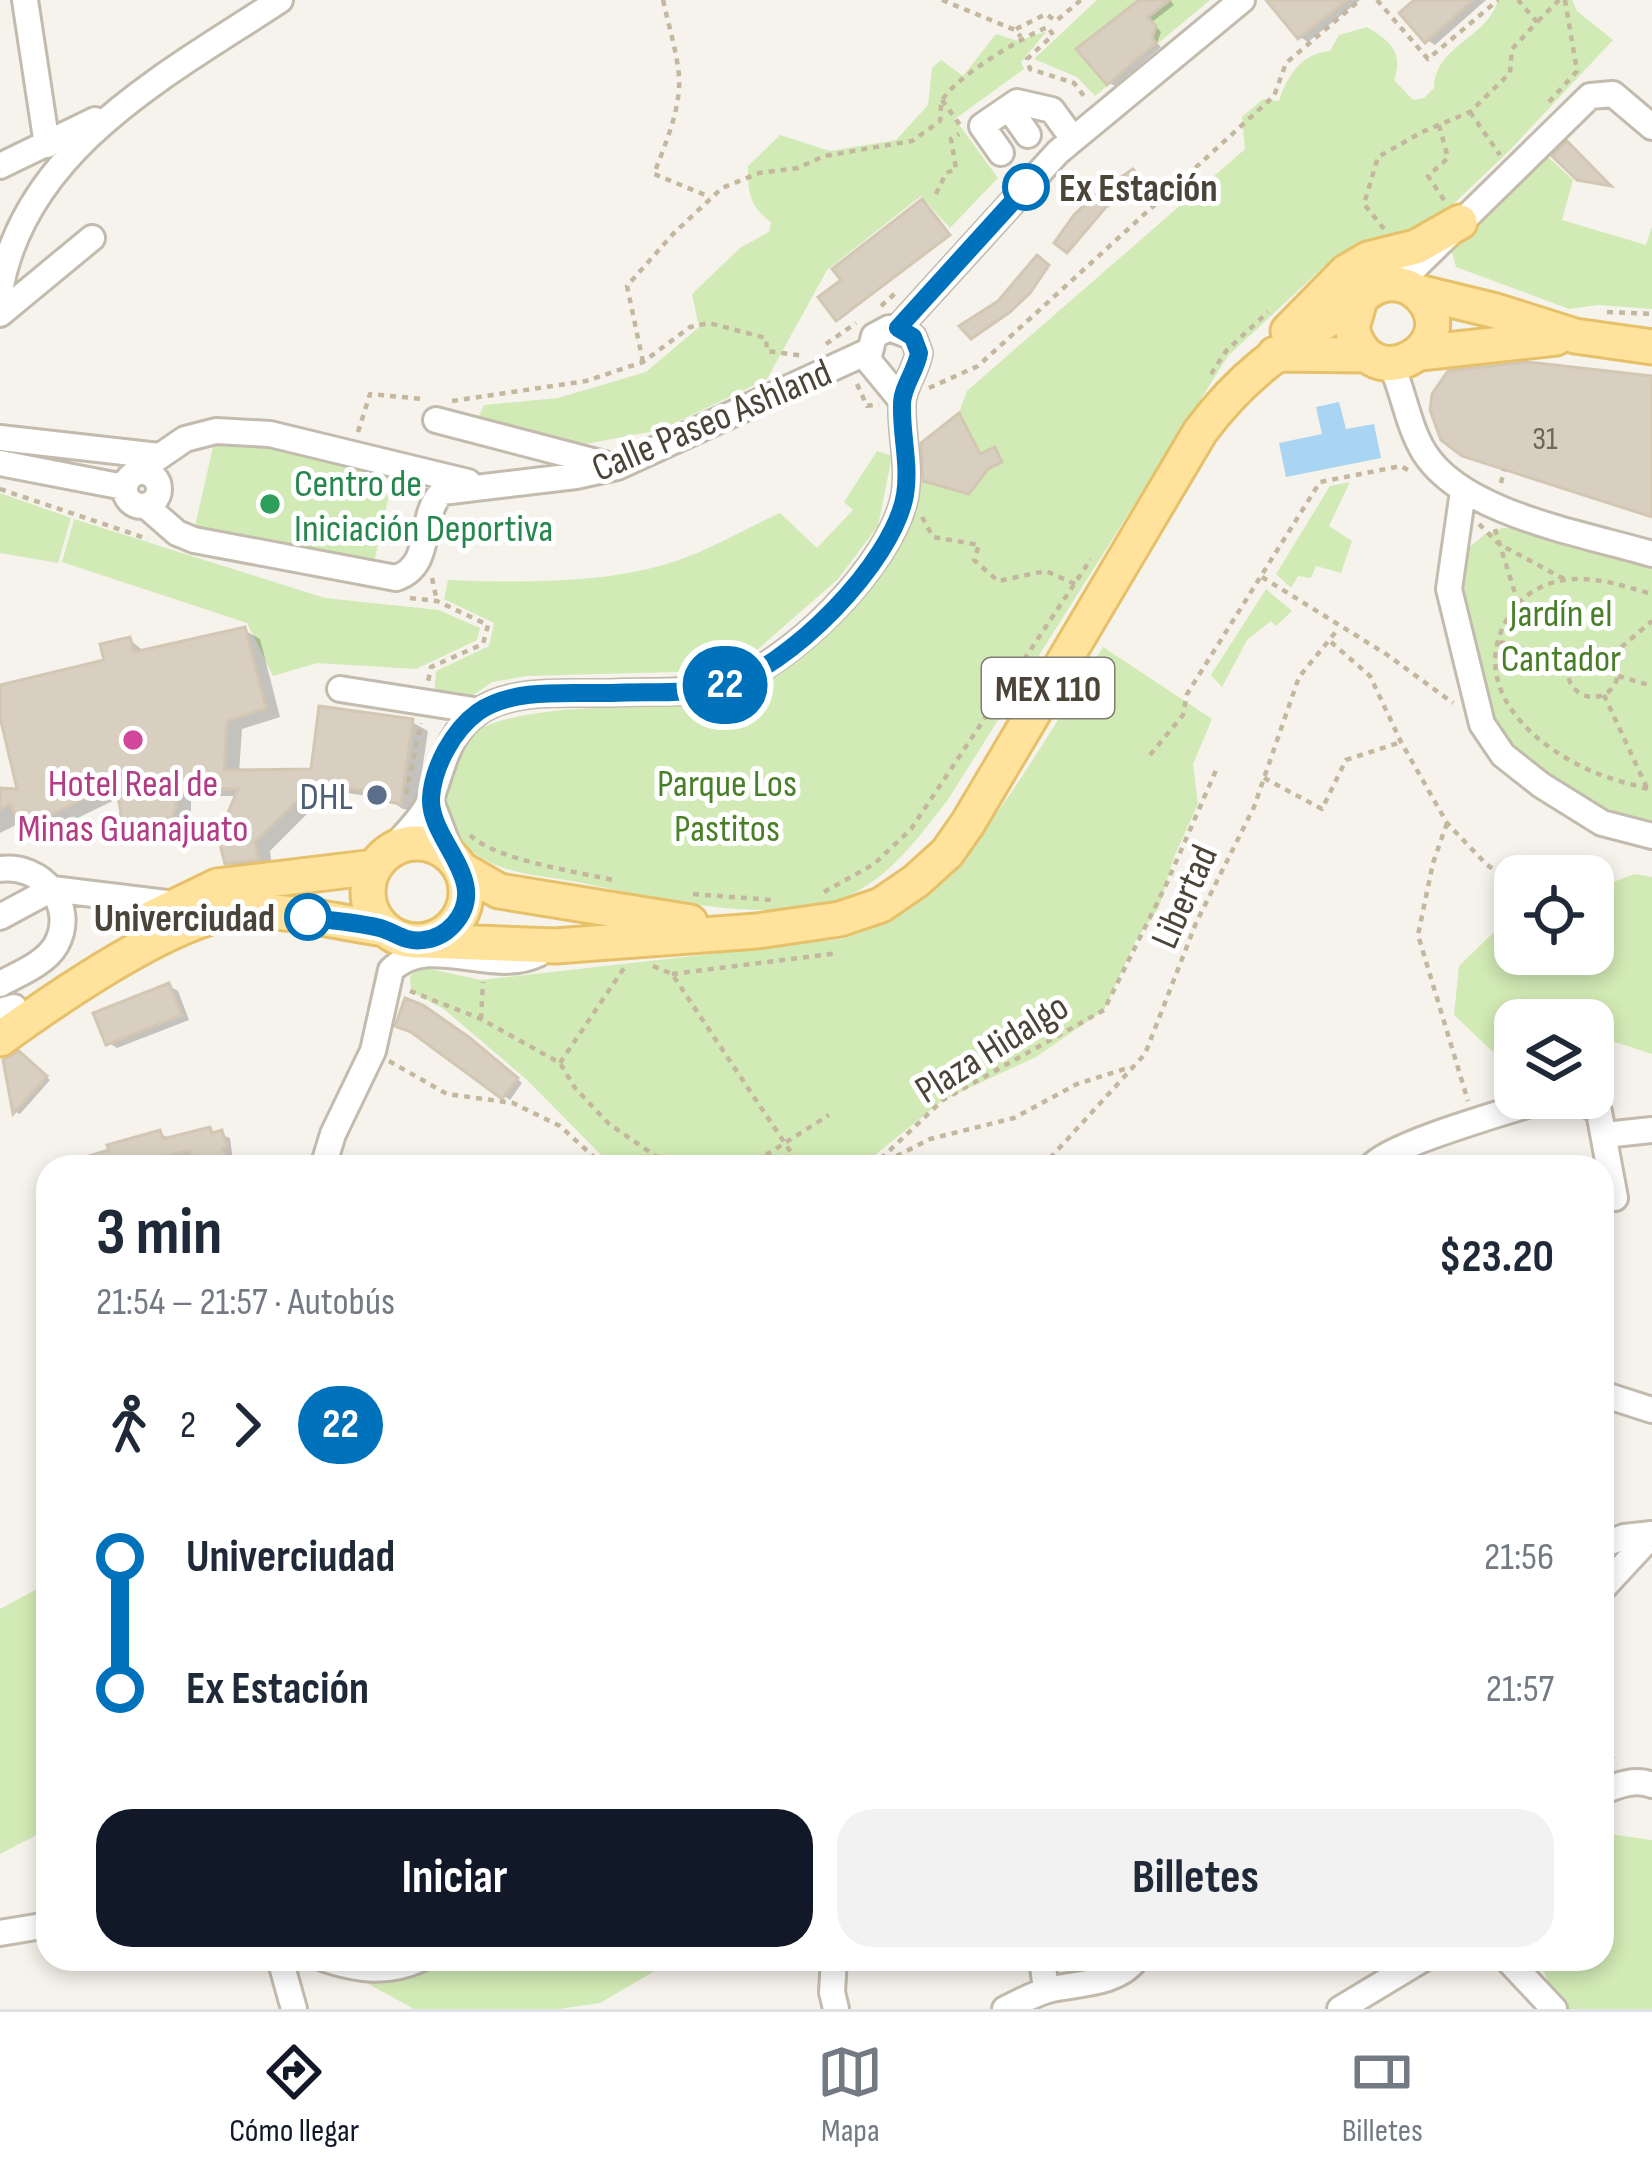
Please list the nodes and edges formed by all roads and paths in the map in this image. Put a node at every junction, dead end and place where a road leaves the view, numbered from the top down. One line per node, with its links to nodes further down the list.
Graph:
1 (26, 0): 25 (street)
2 (280, 0): 17 (street)
3 (663, 0): 30 (path)
4 (942, 0): 13 (path)
5 (1081, 0): 13 (path)
6 (1241, 0): 24 (street)
7 (1360, 0): 48 (path)
8 (1377, 0): 9 (path)
9 (1498, 0)
10 (1518, 0): 12 (path)
11 (1562, 0): 12 (path); 15 (path)
12 (1537, 22): 19 (path)
13 (1015, 30): 14 (path)
14 (1021, 37): 16 (path); 30 (path)
15 (1577, 71)
16 (1091, 105)
17 (119, 106): 25 (street); 35 (street)
18 (1009, 108): 23 (street); 24 (street); 26 (street)
19 (1470, 112): 20 (path); 27 (path)
20 (1439, 125): 31 (path); 33 (path)
21 (1652, 127): 31 (street)
22 (964, 130): 29 (path)
23 (1028, 135)
24 (1073, 139): 39 (street)
25 (47, 145): 28 (street)
26 (1001, 153)
27 (1500, 154)
28 (0, 166)
29 (936, 194)
30 (710, 197): 45 (path)
31 (1454, 213): 34 (street); 44 (main road)
32 (92, 238): 38 (street)
33 (1391, 238)
34 (1406, 288): 37 (main road, MEX 110); 40 (main road); 43 (main road)
35 (0, 290)
36 (1282, 299): 47 (path)
37 (1360, 300): 43 (main road); 44 (main road, MEX 110)
38 (0, 314)
39 (898, 328): 46 (street); 48 (street)
40 (1576, 336): 41 (main road); 43 (main road)
41 (1652, 347)
42 (808, 357): 45 (path)
43 (1392, 357): 44 (main road); 58 (street)
44 (1265, 361): 104 (main road, MEX 110)
45 (643, 362): 49 (path)
46 (872, 362): 48 (street, Calle Paseo Ashland); 54 (street, Calle Paseo Ashland)
47 (1209, 377)
48 (912, 395): 81 (street)
49 (434, 407): 51 (path); 54 (street)
50 (0, 438): 52 (street)
51 (355, 443)
52 (158, 456): 56 (street); 57 (street)
53 (0, 463): 56 (street)
54 (616, 467): 57 (street, Calle Paseo Ashland)
55 (1408, 470): 64 (path)
56 (129, 480): 57 (street)
57 (482, 486)
58 (1462, 499): 61 (path); 62 (street); 82 (street)
59 (919, 513): 66 (path)
60 (1492, 520): 61 (path)
61 (1499, 544): 65 (path); 69 (path)
62 (1652, 554)
63 (1091, 559): 66 (path)
64 (1262, 577): 71 (path); 84 (path)
65 (1564, 579): 67 (path); 69 (path)
66 (1075, 584): 99 (path)
67 (1652, 594)
68 (437, 601): 80 (path)
69 (1518, 603): 73 (path)
70 (1652, 622): 74 (path)
71 (1339, 628): 72 (path, Libertad); 82 (path)
72 (1331, 641): 83 (path); 86 (path, Libertad)
73 (1497, 641): 75 (path); 87 (path)
74 (1612, 655): 75 (path); 76 (path)
75 (1569, 662): 79 (path)
76 (1618, 676): 77 (path); 79 (path)
77 (1652, 686)
78 (340, 689): 80 (street)
79 (1604, 694): 87 (path)
80 (425, 702): 81 (street); 89 (path)
81 (480, 711): 88 (street)
82 (1482, 724): 91 (street)
83 (1401, 742): 86 (path); 90 (path)
84 (1150, 755)
85 (1217, 768): 129 (path, Plaza Hidalgo)
86 (1264, 778): 116 (path, Libertad)
87 (1649, 789)
88 (430, 801): 92 (street); 93 (street)
89 (402, 814)
90 (1447, 823): 95 (path); 120 (path)
91 (1652, 836)
92 (460, 853): 93 (main road, MEX 110); 96 (path); 104 (main road, MEX 110); 105 (main road)
93 (383, 858): 101 (main road, MEX 110); 103 (main road)
94 (0, 869): 97 (street)
95 (1494, 870)
96 (632, 884)
97 (52, 889): 101 (street); 102 (street); 112 (street)
98 (692, 893): 100 (path)
99 (819, 894)
100 (788, 901)
101 (175, 904): 112 (main road, MEX 110)
102 (0, 916)
103 (385, 929): 105 (main road, MEX 110); 113 (main road, MEX 110)
104 (757, 931): 106 (main road, MEX 110)
105 (423, 940): 106 (main road, MEX 110)
106 (555, 946): 111 (street)
107 (838, 953): 110 (path)
108 (632, 958): 115 (path)
109 (652, 966): 110 (path)
110 (672, 974): 123 (path)
111 (386, 982): 114 (street); 115 (path)
112 (4, 1005)
113 (0, 1039)
114 (373, 1051): 124 (street); 125 (path)
115 (560, 1063): 126 (path)
116 (1135, 1065): 130 (path); 131 (path, Libertad)
117 (829, 1115): 123 (path)
118 (1494, 1117): 120 (street)
119 (1601, 1119): 122 (street)
120 (1475, 1124): 132 (street)
121 (1652, 1130): 122 (street)
122 (1605, 1136): 133 (street)
123 (786, 1143): 127 (path); 128 (path)
124 (327, 1155)
125 (592, 1155)
126 (654, 1155)
127 (766, 1155)
128 (793, 1155)
129 (886, 1155)
130 (897, 1155)
131 (1053, 1155)
132 (1387, 1155)
133 (1608, 1155)
134 (1614, 1192): 135 (street)
135 (1615, 1198)
136 (1614, 1399): 137 (street)
137 (1652, 1410)
138 (1652, 1534): 139 (street); 140 (street)
139 (1614, 1541)
140 (1614, 1576)
141 (1652, 1785): 142 (street)
142 (1614, 1786)
143 (36, 1927): 144 (street)
144 (0, 1933)
145 (283, 1971): 153 (street)
146 (833, 1971): 154 (street)
147 (1044, 1971): 151 (street)
148 (1124, 1971): 151 (street)
149 (1405, 1971): 152 (street)
150 (1518, 1971): 156 (street)
151 (1046, 1990): 155 (street)
152 (1352, 2006)
153 (294, 2009)
154 (836, 2009)
155 (1005, 2009)
156 (1553, 2009)

